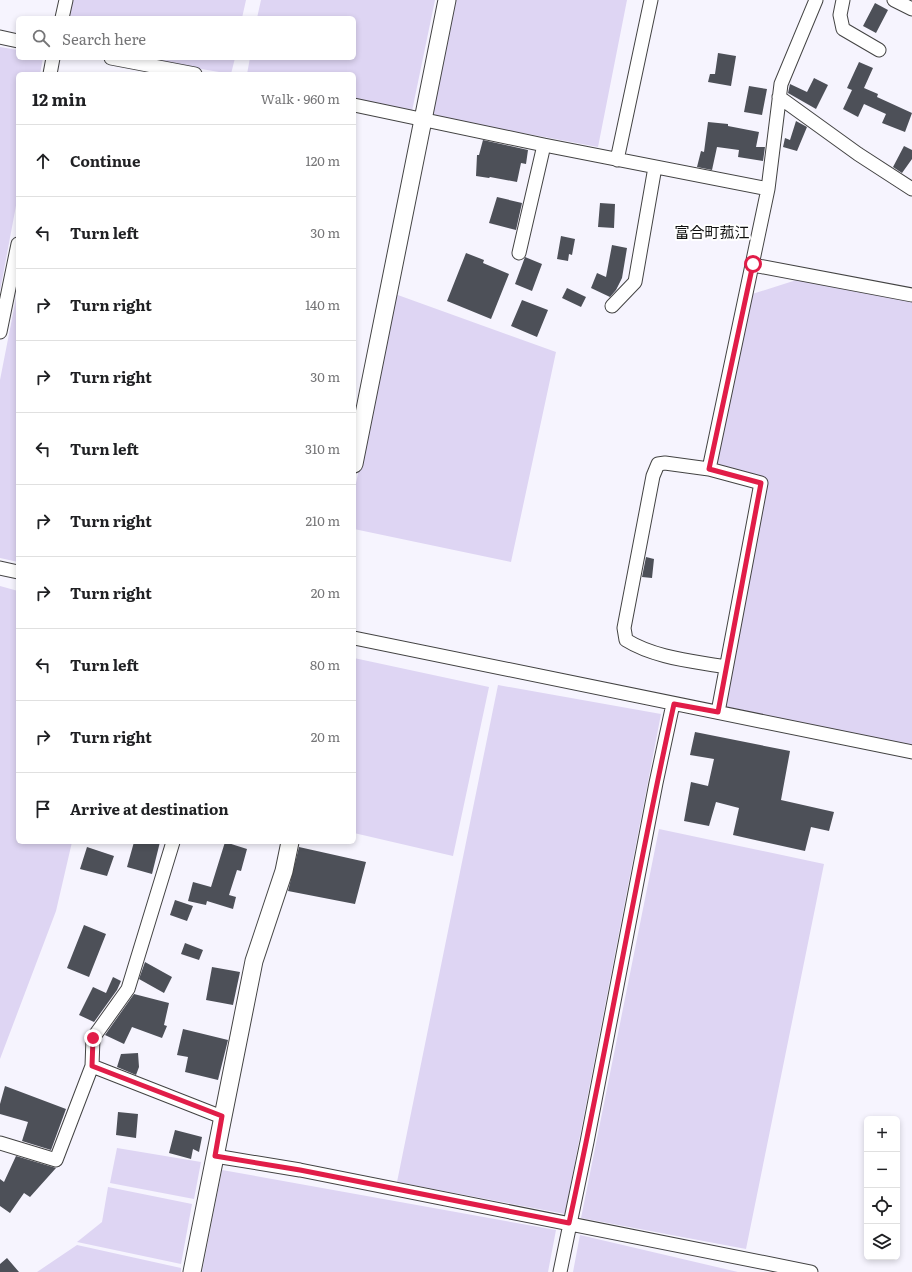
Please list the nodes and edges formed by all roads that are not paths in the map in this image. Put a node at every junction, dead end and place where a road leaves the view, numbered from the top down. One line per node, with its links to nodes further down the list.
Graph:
1 (66, 0): 8 (street)
2 (447, 0): 18 (street)
3 (651, 0): 20 (street)
4 (816, 0): 16 (street)
5 (843, 0): 11 (street)
6 (894, 0): 7 (street)
7 (912, 9)
8 (62, 16)
9 (0, 37): 10 (street)
10 (16, 41)
11 (879, 50)
12 (53, 60): 14 (street)
13 (122, 60): 15 (street)
14 (50, 72)
15 (184, 72)
16 (779, 97): 22 (street); 23 (street)
17 (356, 105): 18 (street)
18 (423, 120): 19 (street); 30 (street)
19 (544, 145): 20 (street); 24 (street)
20 (617, 160): 21 (street)
21 (655, 167): 22 (street); 28 (street)
22 (768, 189): 26 (street)
23 (912, 189)
24 (519, 252)
25 (16, 254): 29 (street)
26 (753, 264): 27 (street); 31 (street)
27 (912, 295)
28 (612, 306)
29 (0, 332)
30 (356, 454)
31 (709, 469): 35 (street); 35 (street)
32 (0, 568): 33 (street)
33 (16, 572)
34 (356, 638): 36 (street)
35 (726, 667): 37 (street)
36 (674, 704): 37 (street); 45 (street)
37 (718, 712): 38 (street)
38 (912, 752)
39 (172, 844): 41 (street)
40 (287, 844): 42 (street)
41 (92, 1066): 42 (street); 43 (street)
42 (222, 1116): 44 (street)
43 (0, 1143)
44 (215, 1156): 45 (street); 46 (street)
45 (569, 1223): 47 (street); 48 (street)
46 (192, 1272)
47 (560, 1272)
48 (811, 1272)

